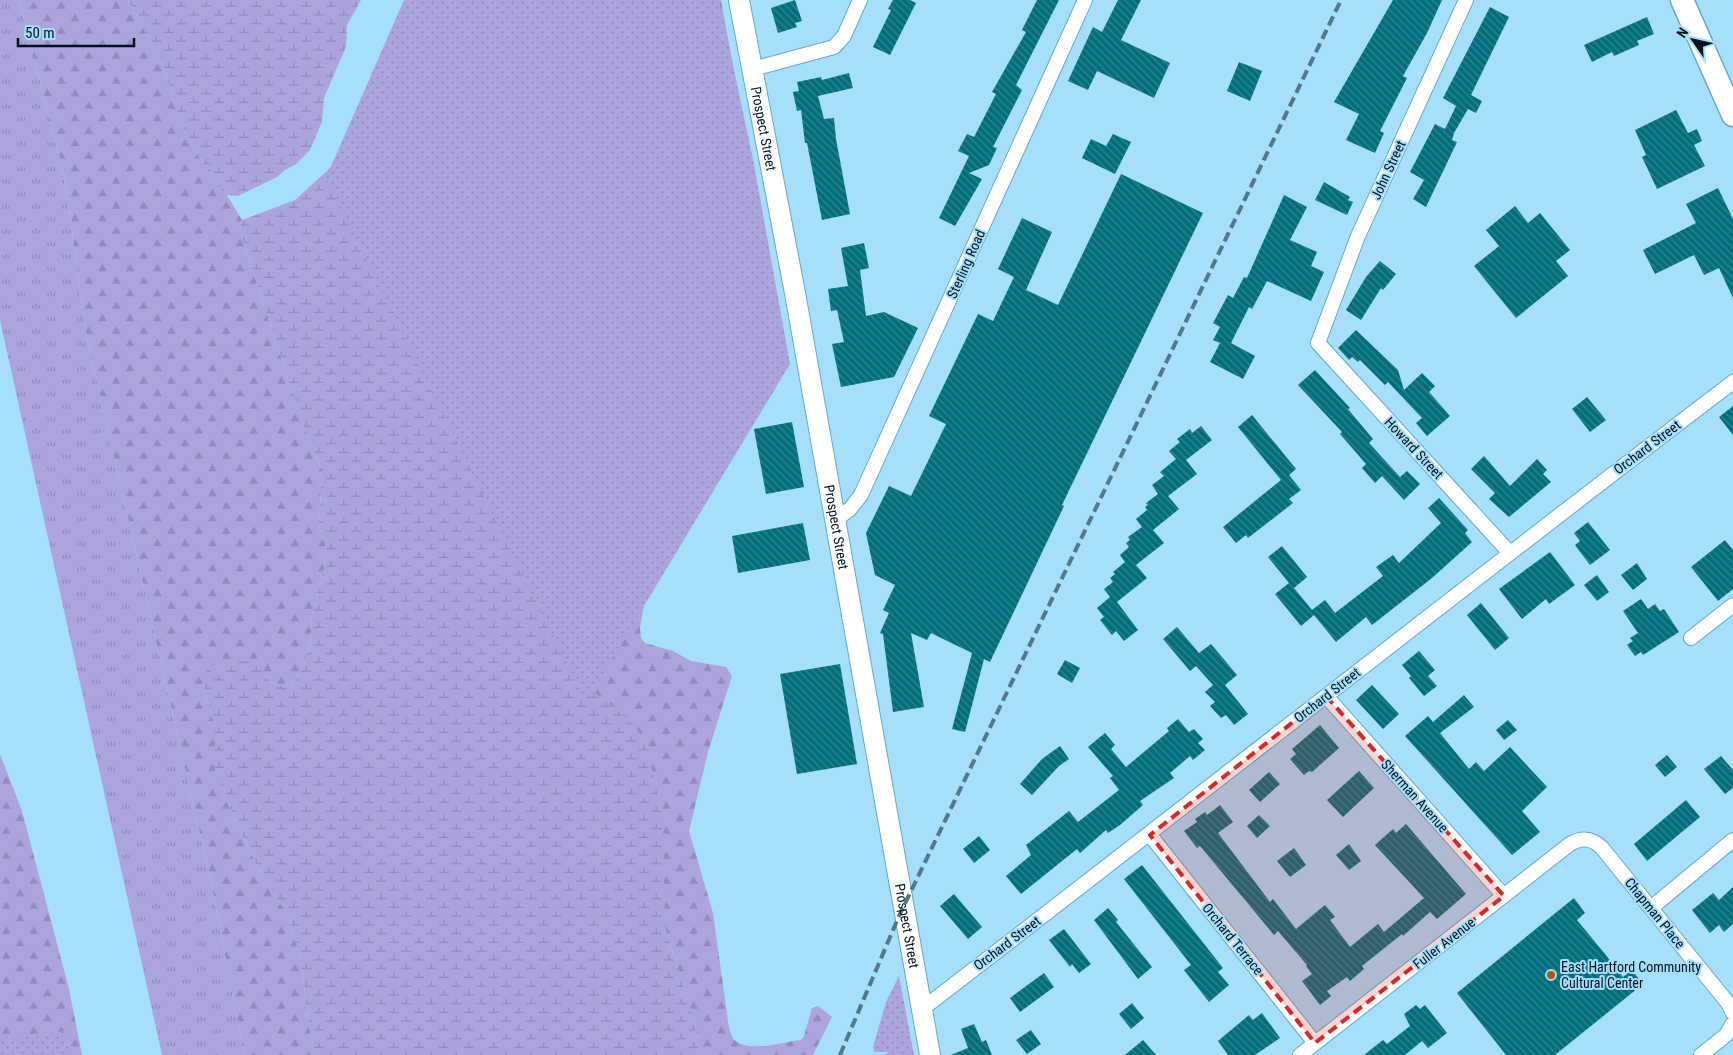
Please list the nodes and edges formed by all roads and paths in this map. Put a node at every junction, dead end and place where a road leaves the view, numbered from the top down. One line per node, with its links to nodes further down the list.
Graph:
1 (739, 0): 6 (main road, Prospect Street)
2 (860, 0): 6 (street)
3 (1085, 0): 10 (street, Sterling Road)
4 (1466, 0): 8 (street, John Street)
5 (1682, 0): 7 (highway)
6 (753, 70): 10 (main road, Prospect Street)
7 (1733, 115)
8 (1318, 343): 11 (street, Howard Street)
9 (1733, 382): 11 (street, Orchard Street)
10 (835, 520): 20 (main road, Prospect Street)
11 (1509, 552): 14 (street, Orchard Street)
12 (1733, 605): 13 (street)
13 (1691, 638)
14 (1326, 696): 15 (street, Orchard Street); 18 (street, Sherman Avenue)
15 (1150, 835): 20 (street, Orchard Street); 23 (street, Orchard Terrace)
16 (1591, 840): 18 (street, Fuller Avenue); 19 (street, Chapman Place)
17 (1733, 840): 19 (street)
18 (1504, 896): 23 (street, Fuller Avenue)
19 (1651, 908): 21 (street, Chapman Place)
20 (922, 1009): 24 (main road, Prospect Street)
21 (1733, 1013)
22 (1733, 1023): 26 (street)
23 (1315, 1043): 25 (street, Fuller Avenue)
24 (930, 1055)
25 (1300, 1055)
26 (1701, 1055)

